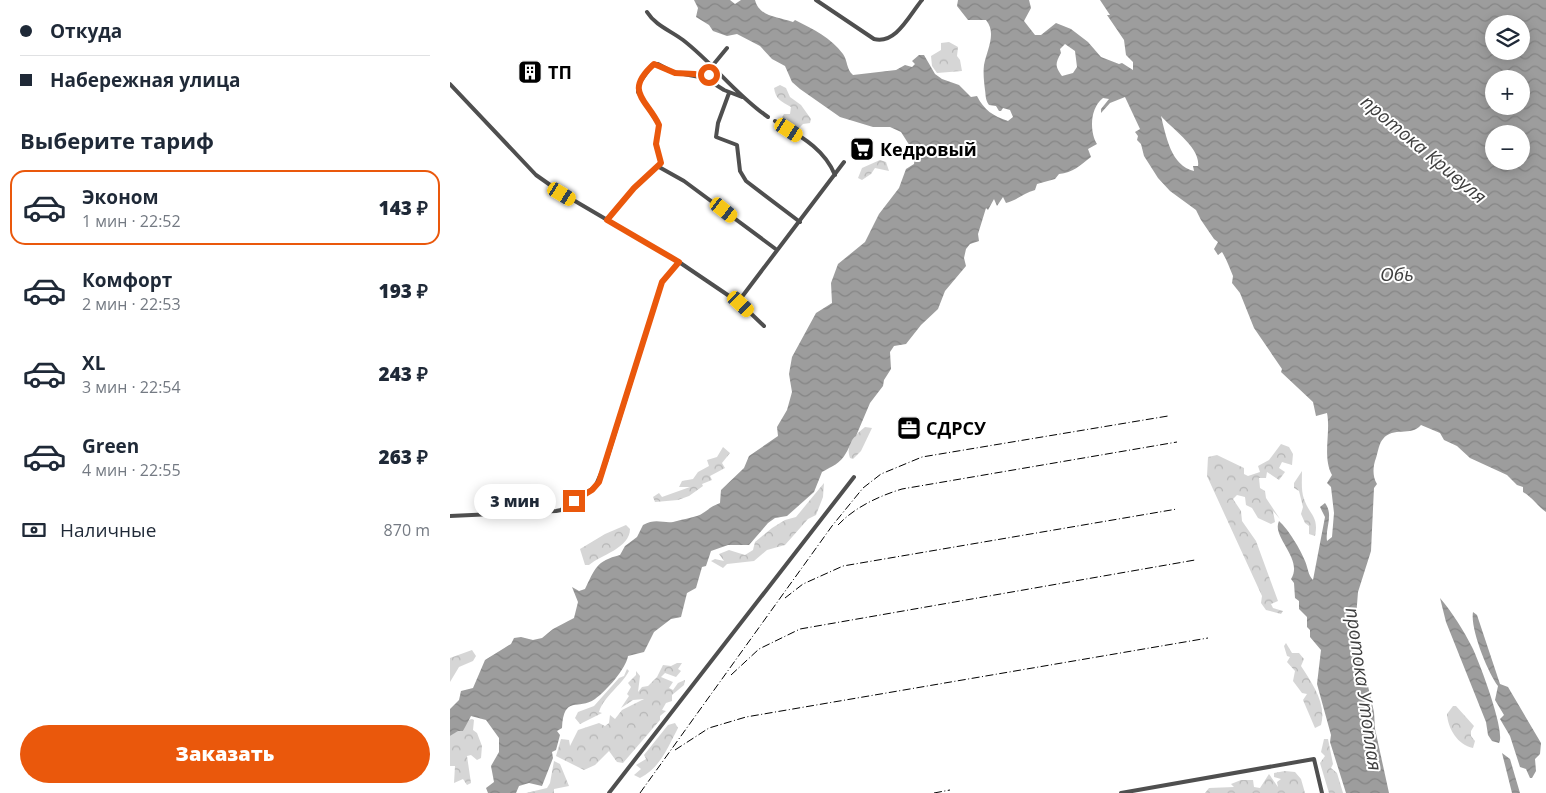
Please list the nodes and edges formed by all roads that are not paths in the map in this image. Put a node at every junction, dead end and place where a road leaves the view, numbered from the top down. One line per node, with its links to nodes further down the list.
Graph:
1 (816, 0): 2 (street)
2 (922, 0)
3 (647, 12): 5 (street)
4 (727, 48): 5 (street)
5 (713, 66): 6 (street); 9 (street)
6 (705, 78): 8 (street); 13 (street)
7 (450, 84): 15 (street)
8 (729, 93): 9 (street); 16 (street)
9 (742, 97): 10 (street)
10 (768, 117)
11 (775, 121): 14 (street)
12 (844, 162): 14 (street)
13 (659, 167): 15 (street); 17 (street)
14 (835, 175): 16 (street)
15 (607, 220): 18 (street)
16 (800, 222): 17 (street)
17 (777, 250): 19 (street)
18 (679, 262): 19 (street); 22 (street)
19 (738, 302): 20 (street)
20 (764, 326)
21 (854, 476): 23 (street)
22 (450, 516)
23 (609, 793)
24 (1121, 793): 25 (street)
25 (1322, 793)

